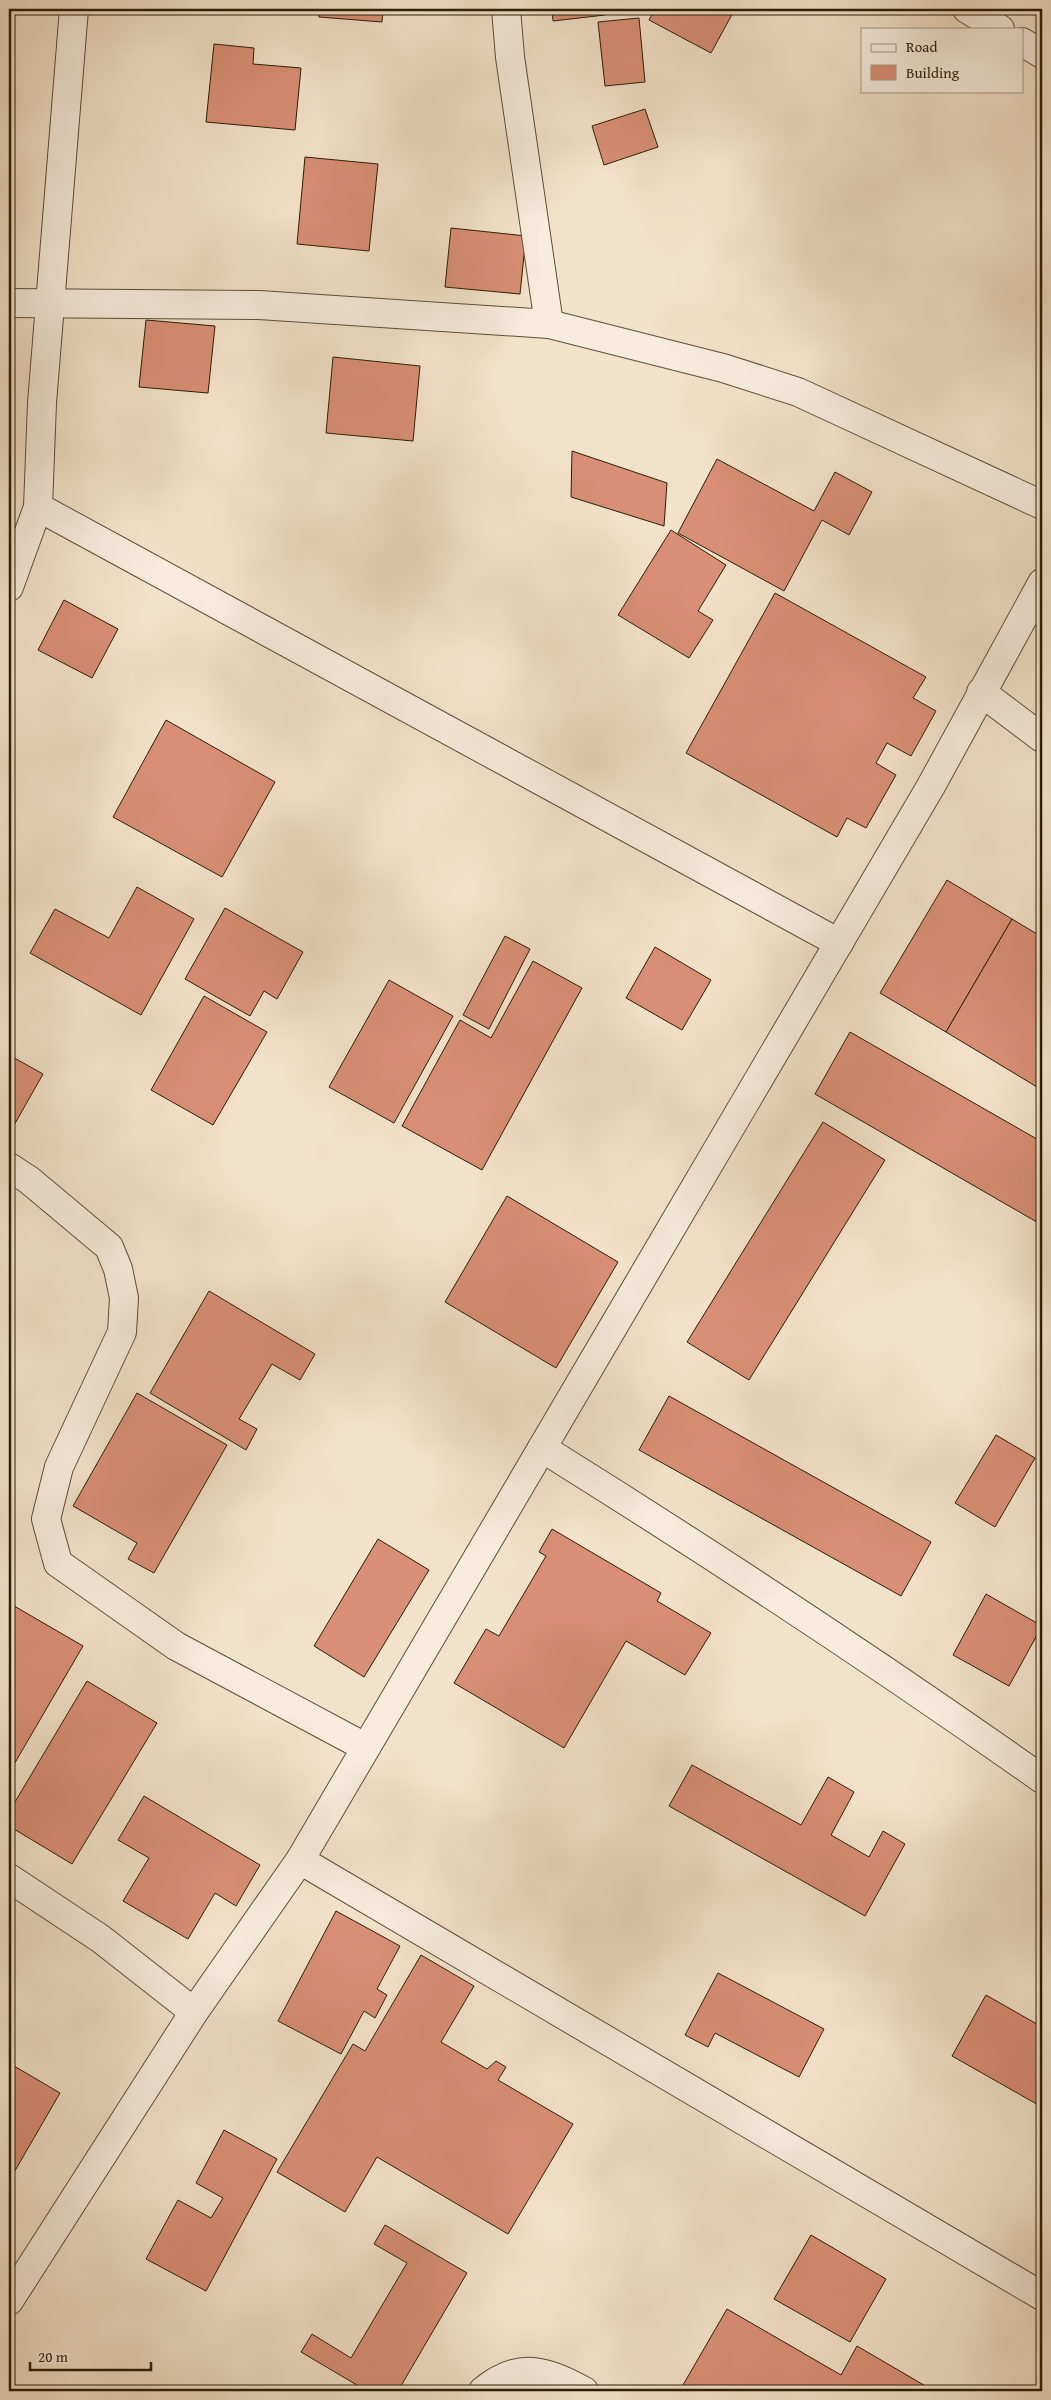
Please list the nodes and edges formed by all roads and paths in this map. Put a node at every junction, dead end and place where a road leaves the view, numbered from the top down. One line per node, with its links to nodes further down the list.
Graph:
1 (74, 9): 8 (street)
2 (506, 9): 9 (street)
3 (967, 9): 4 (street)
4 (998, 28)
5 (1024, 43): 6 (street)
6 (1042, 54)
7 (9, 302): 8 (street)
8 (50, 303): 9 (street); 11 (street)
9 (549, 324): 10 (street)
10 (1042, 505)
11 (38, 507): 13 (street); 16 (street)
12 (1042, 583): 14 (street)
13 (9, 587)
14 (981, 692): 15 (street); 16 (street)
15 (1042, 738)
16 (838, 943): 18 (street)
17 (9, 1167): 19 (street)
18 (542, 1448): 19 (street); 20 (street)
19 (365, 1747): 21 (street)
20 (1042, 1779)
21 (300, 1860): 23 (street); 24 (street)
22 (9, 1878): 23 (street)
23 (194, 2012): 25 (street)
24 (1042, 2296)
25 (9, 2301)
26 (483, 2391): 27 (street)
27 (584, 2391)

